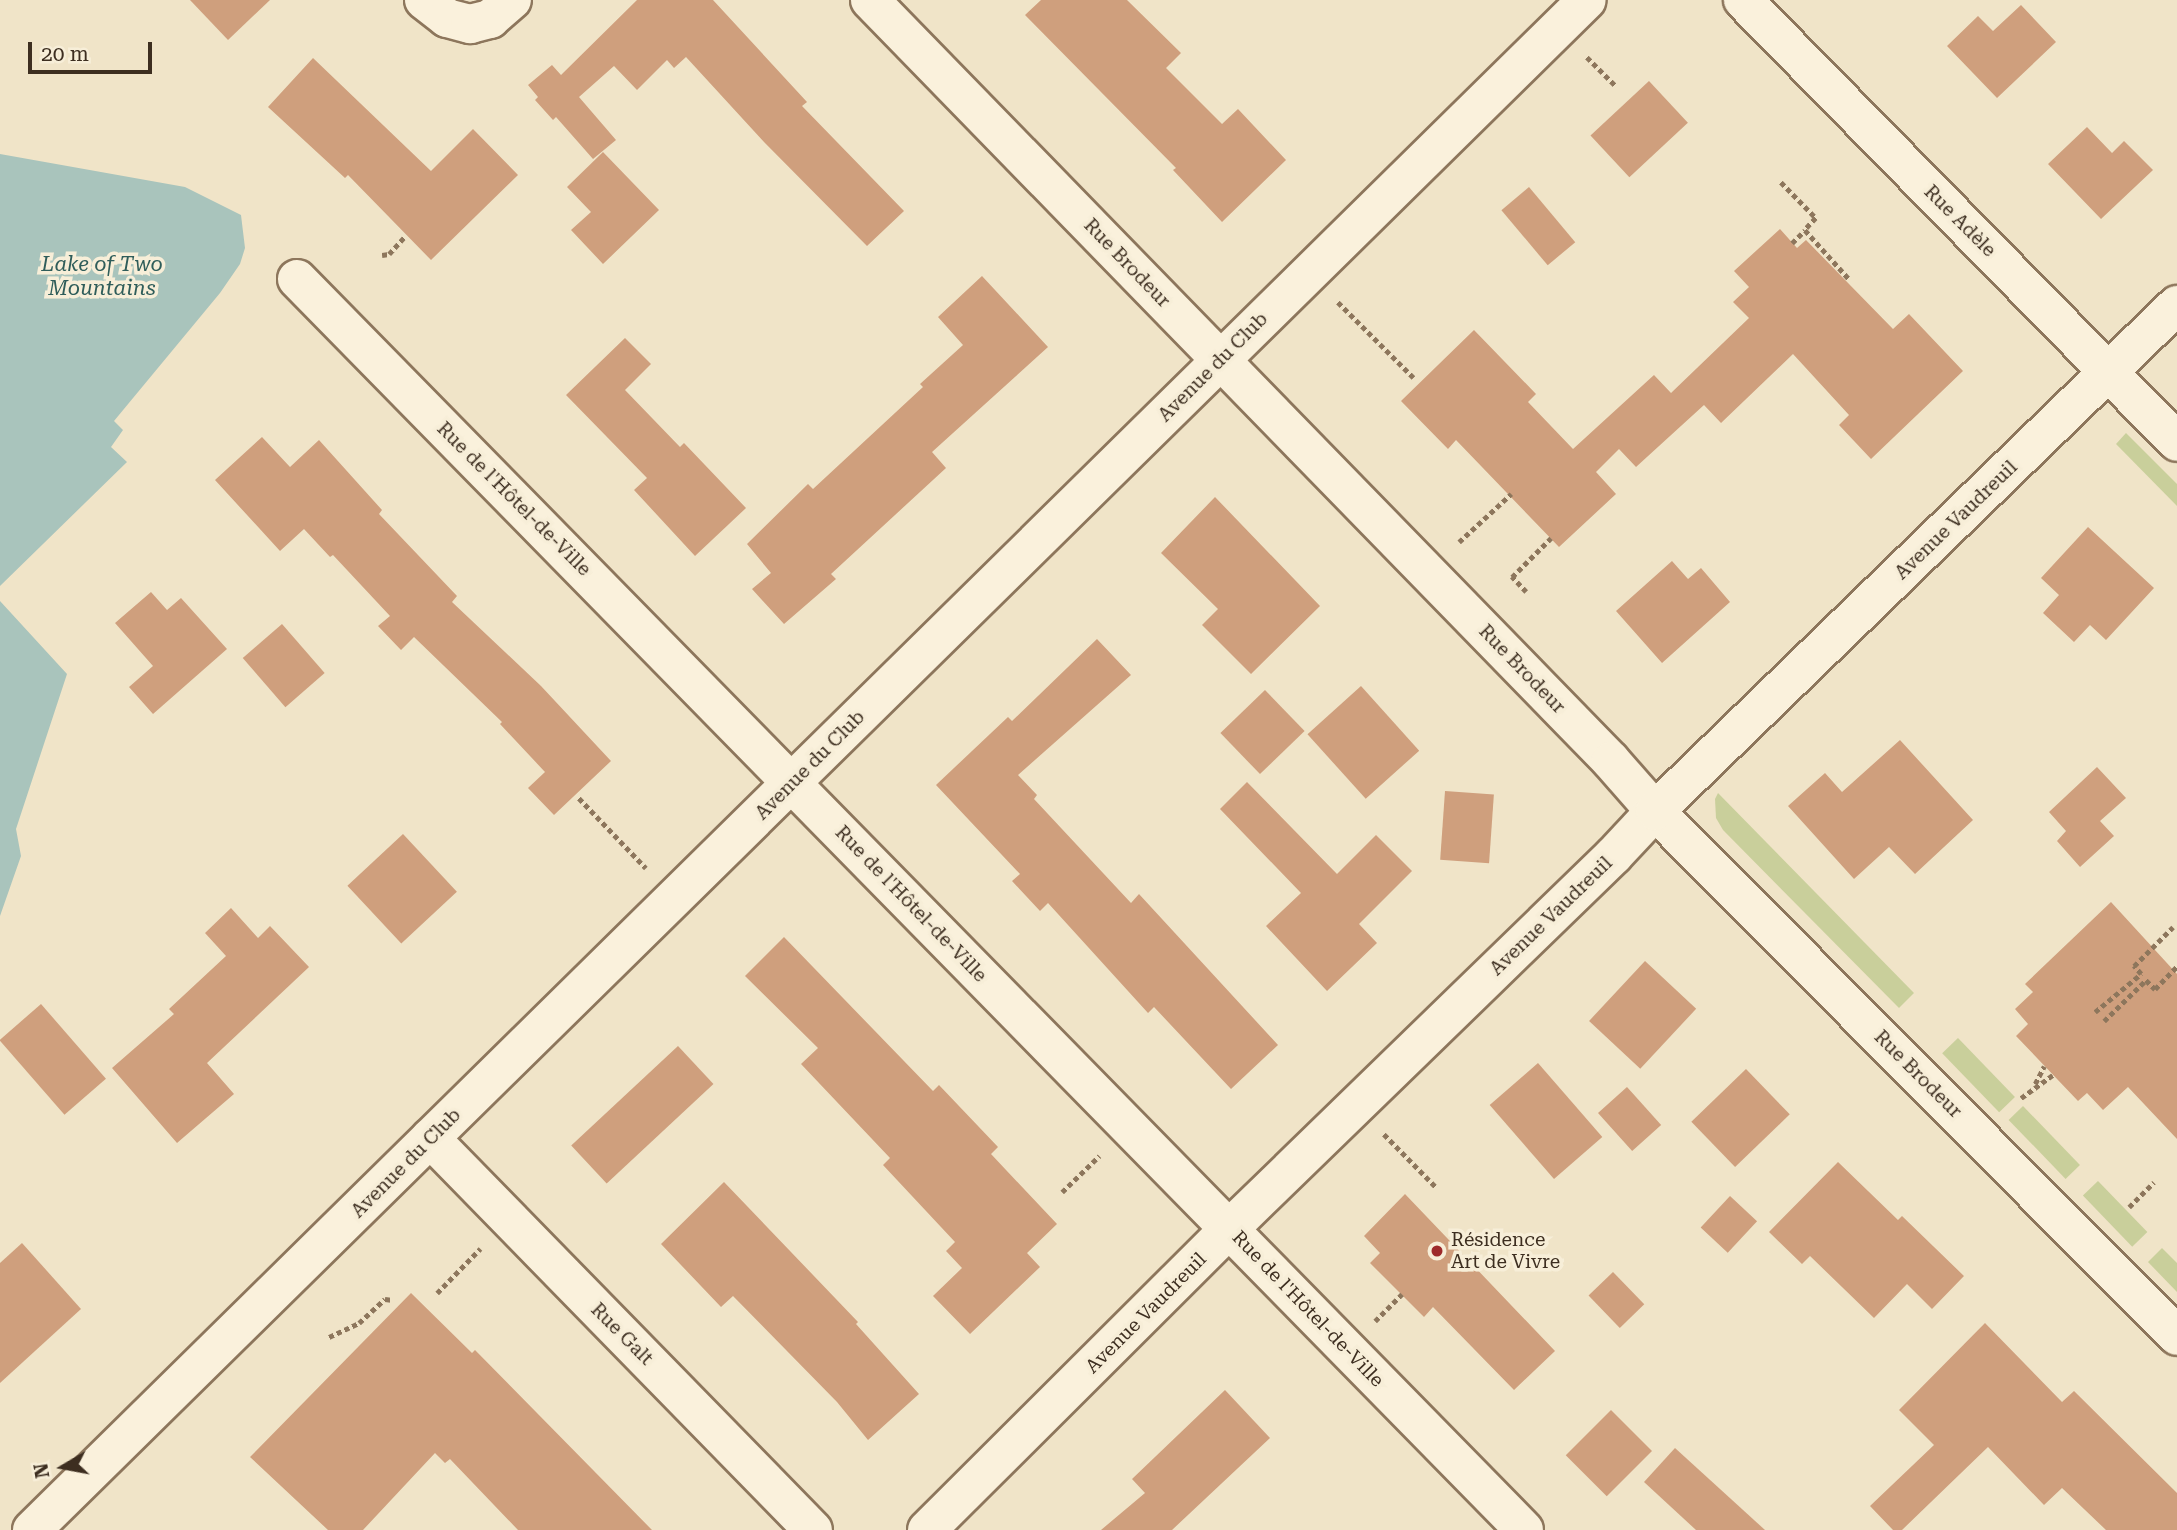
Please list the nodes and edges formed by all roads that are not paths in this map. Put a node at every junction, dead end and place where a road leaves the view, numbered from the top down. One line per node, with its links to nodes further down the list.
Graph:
1 (424, 0): 2 (street)
2 (512, 0)
3 (870, 0): 8 (street, Rue Brodeur)
4 (1587, 0): 8 (street, Avenue du Club)
5 (1743, 0): 9 (street, Rue Adèle)
6 (297, 279): 11 (street, Rue de l'Hôtel-de-Ville)
7 (2177, 305): 9 (street, Avenue Vaudreuil)
8 (1220, 359): 11 (street, Avenue du Club); 12 (street, Rue Brodeur)
9 (2109, 373): 10 (street, Rue Adèle); 12 (street, Avenue Vaudreuil)
10 (2177, 442)
11 (792, 782): 13 (street, Avenue du Club); 14 (street, Rue de l'Hôtel-de-Ville)
12 (1655, 811): 14 (street, Avenue Vaudreuil); 15 (street, Rue Brodeur)
13 (430, 1138): 16 (street, Avenue du Club); 17 (street, Rue Galt)
14 (1229, 1229): 18 (street, Avenue Vaudreuil); 19 (street, Rue de l'Hôtel-de-Ville)
15 (2177, 1336)
16 (32, 1530)
17 (813, 1530)
18 (927, 1530)
19 (1524, 1530)

